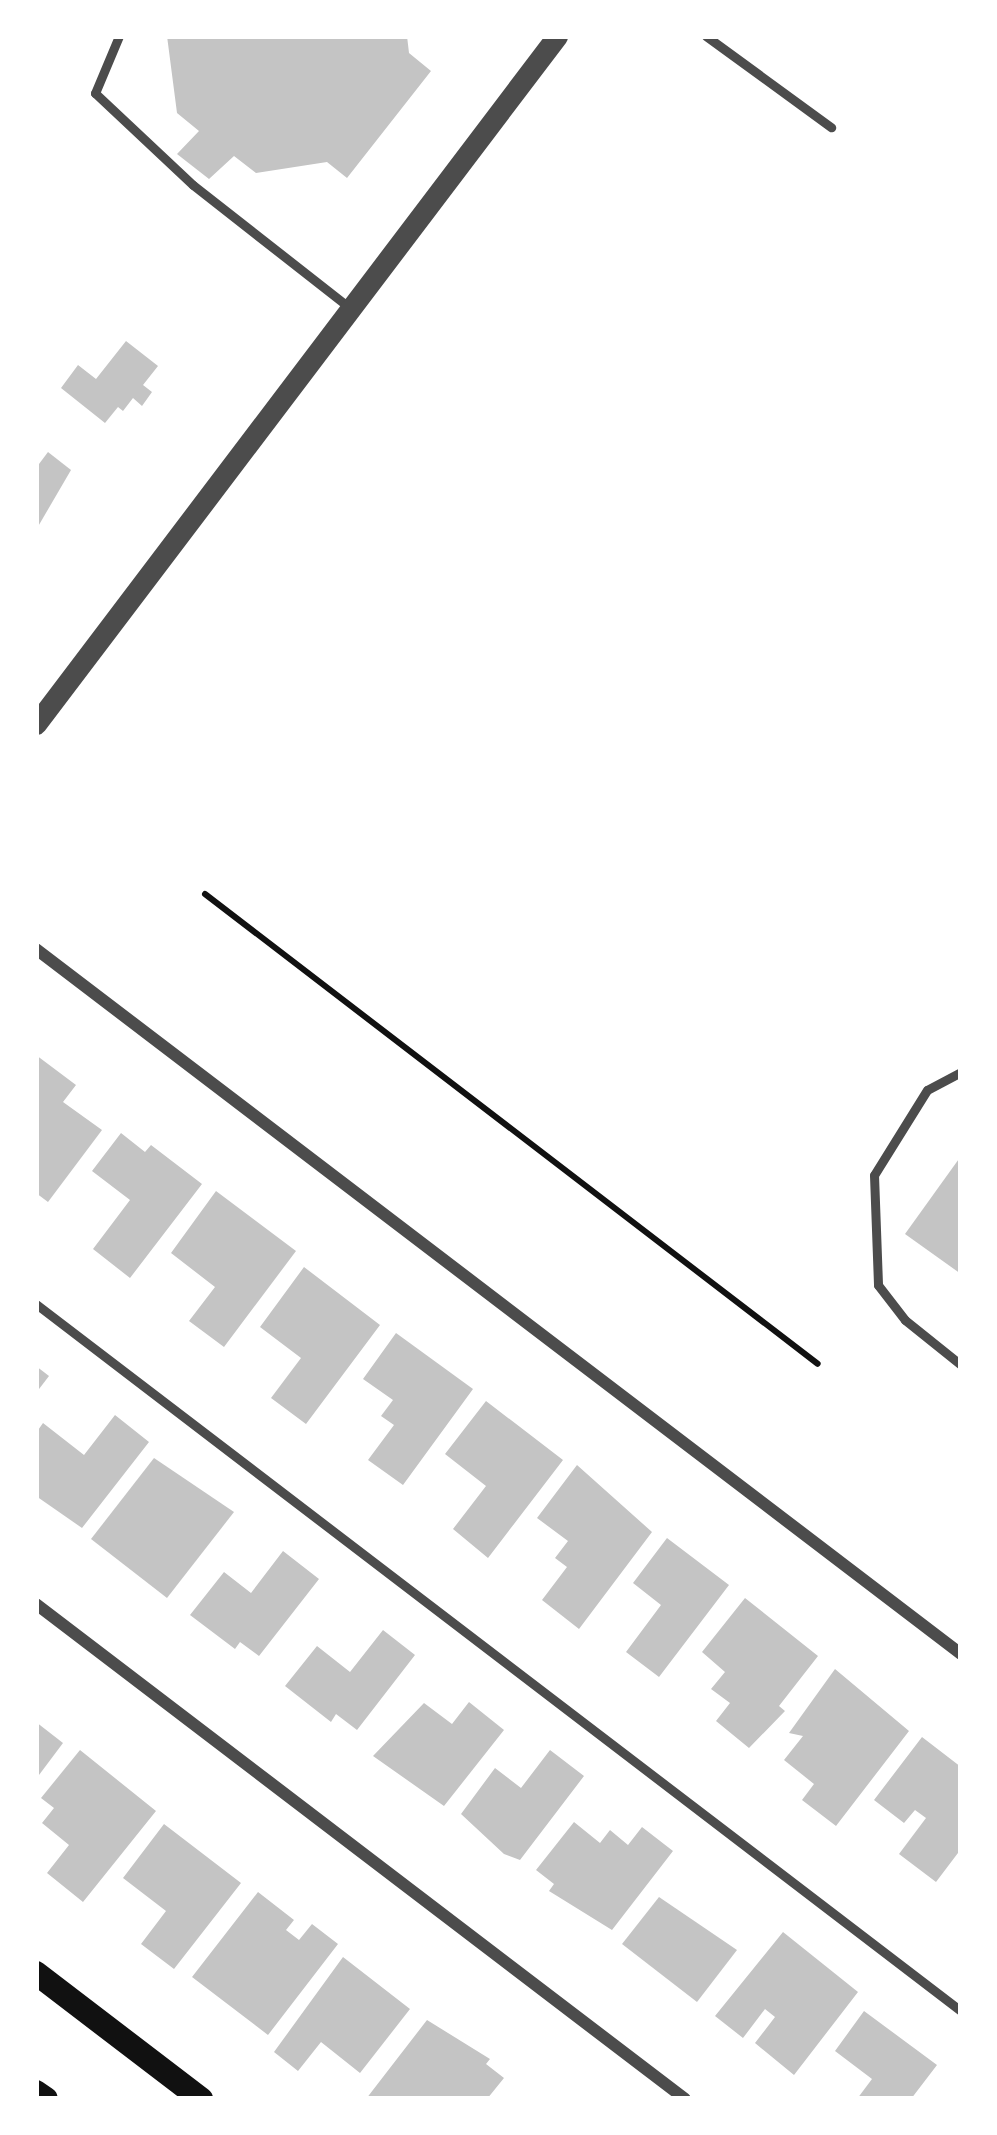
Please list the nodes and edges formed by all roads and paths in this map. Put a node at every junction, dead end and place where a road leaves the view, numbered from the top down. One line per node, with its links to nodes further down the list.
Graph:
1 (119, 36): 5 (lane)
2 (557, 36): 5 (street)
3 (706, 36): 4 (lane)
4 (831, 127)
5 (351, 309): 6 (street)
6 (36, 724)
7 (205, 894): 11 (path)
8 (36, 949): 14 (street)
9 (961, 1072): 12 (lane)
10 (36, 1304): 16 (lane)
11 (818, 1364)
12 (961, 1365)
13 (36, 1604): 20 (street)
14 (961, 1654)
15 (36, 1973): 19 (main road)
16 (961, 2011)
17 (36, 2092): 18 (main road)
18 (46, 2099)
19 (201, 2099)
20 (685, 2099)

